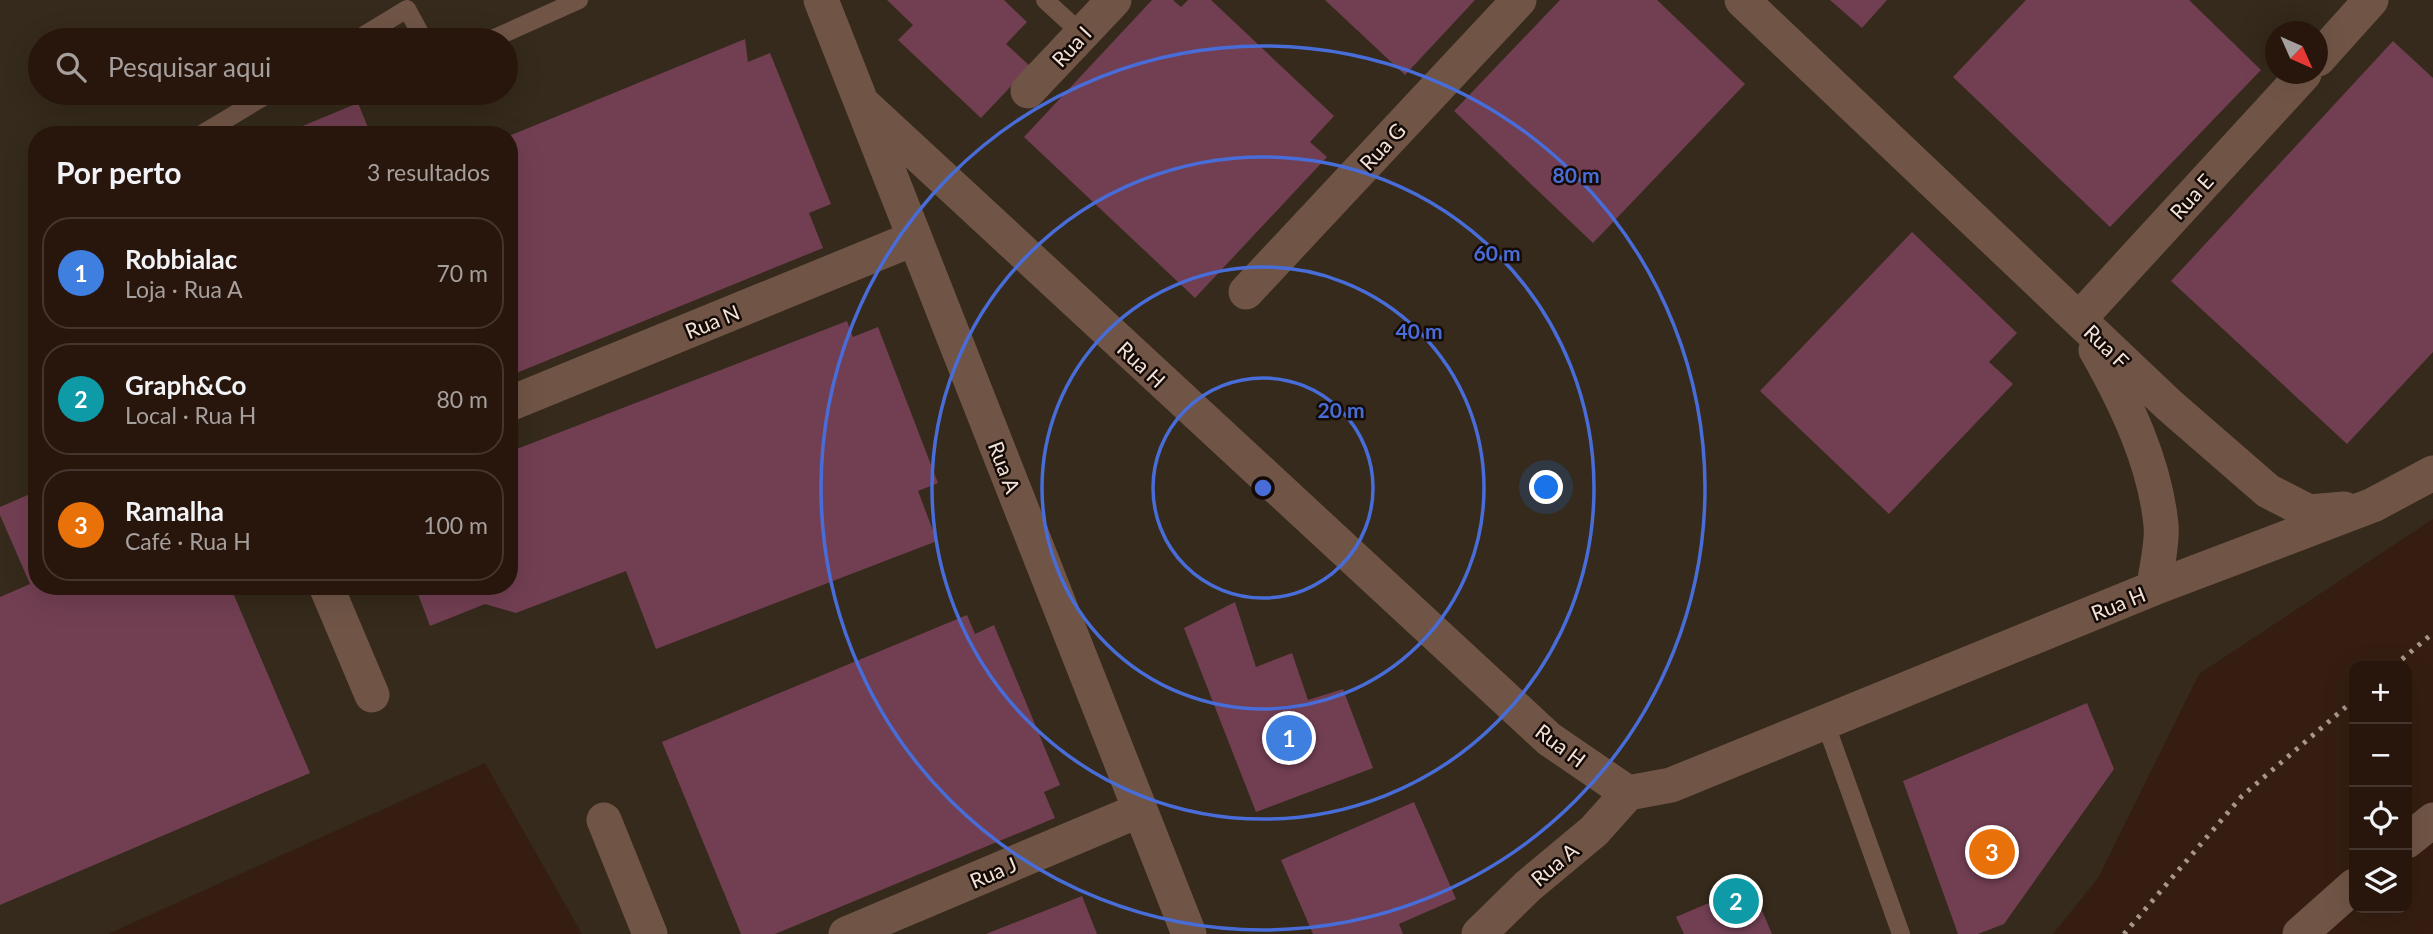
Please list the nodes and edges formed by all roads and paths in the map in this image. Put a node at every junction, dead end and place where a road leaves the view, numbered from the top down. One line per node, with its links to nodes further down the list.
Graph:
1 (578, 0): 10 (lane)
2 (821, 0): 15 (street, Rua A)
3 (1045, 0): 11 (lane)
4 (1114, 0): 11 (street, Rua I)
5 (1519, 0): 19 (street, Rua G)
6 (1742, 0): 20 (street)
7 (2371, 0): 12 (street)
8 (376, 28): 9 (lane)
9 (417, 28)
10 (516, 28)
11 (1083, 33): 14 (street, Rua I)
12 (2328, 48)
13 (2295, 84): 20 (street, Rua E)
14 (1028, 91)
15 (862, 103): 18 (street, Rua A); 28 (street, Rua H)
16 (250, 105): 17 (lane)
17 (215, 126)
18 (915, 238): 21 (street, Rua N); 29 (street, Rua A)
19 (1246, 292)
20 (2079, 319): 23 (street, Rua F); 24 (street, Rua F)
21 (518, 400)
22 (2433, 473): 23 (street, Rua H)
23 (2373, 505): 24 (street, Rua H)
24 (2154, 588): 27 (street, Rua H)
25 (330, 595): 26 (street)
26 (372, 695)
27 (1825, 722): 28 (street, Rua H); 38 (lane)
28 (1628, 793): 37 (street, Rua A)
29 (1140, 810): 35 (street, Rua J); 36 (street, Rua A)
30 (604, 820): 34 (street)
31 (2433, 820): 32 (street)
32 (2412, 837)
33 (2349, 890): 39 (street)
34 (650, 934)
35 (846, 934)
36 (1189, 934)
37 (1479, 934)
38 (1901, 934)
39 (2300, 934)

